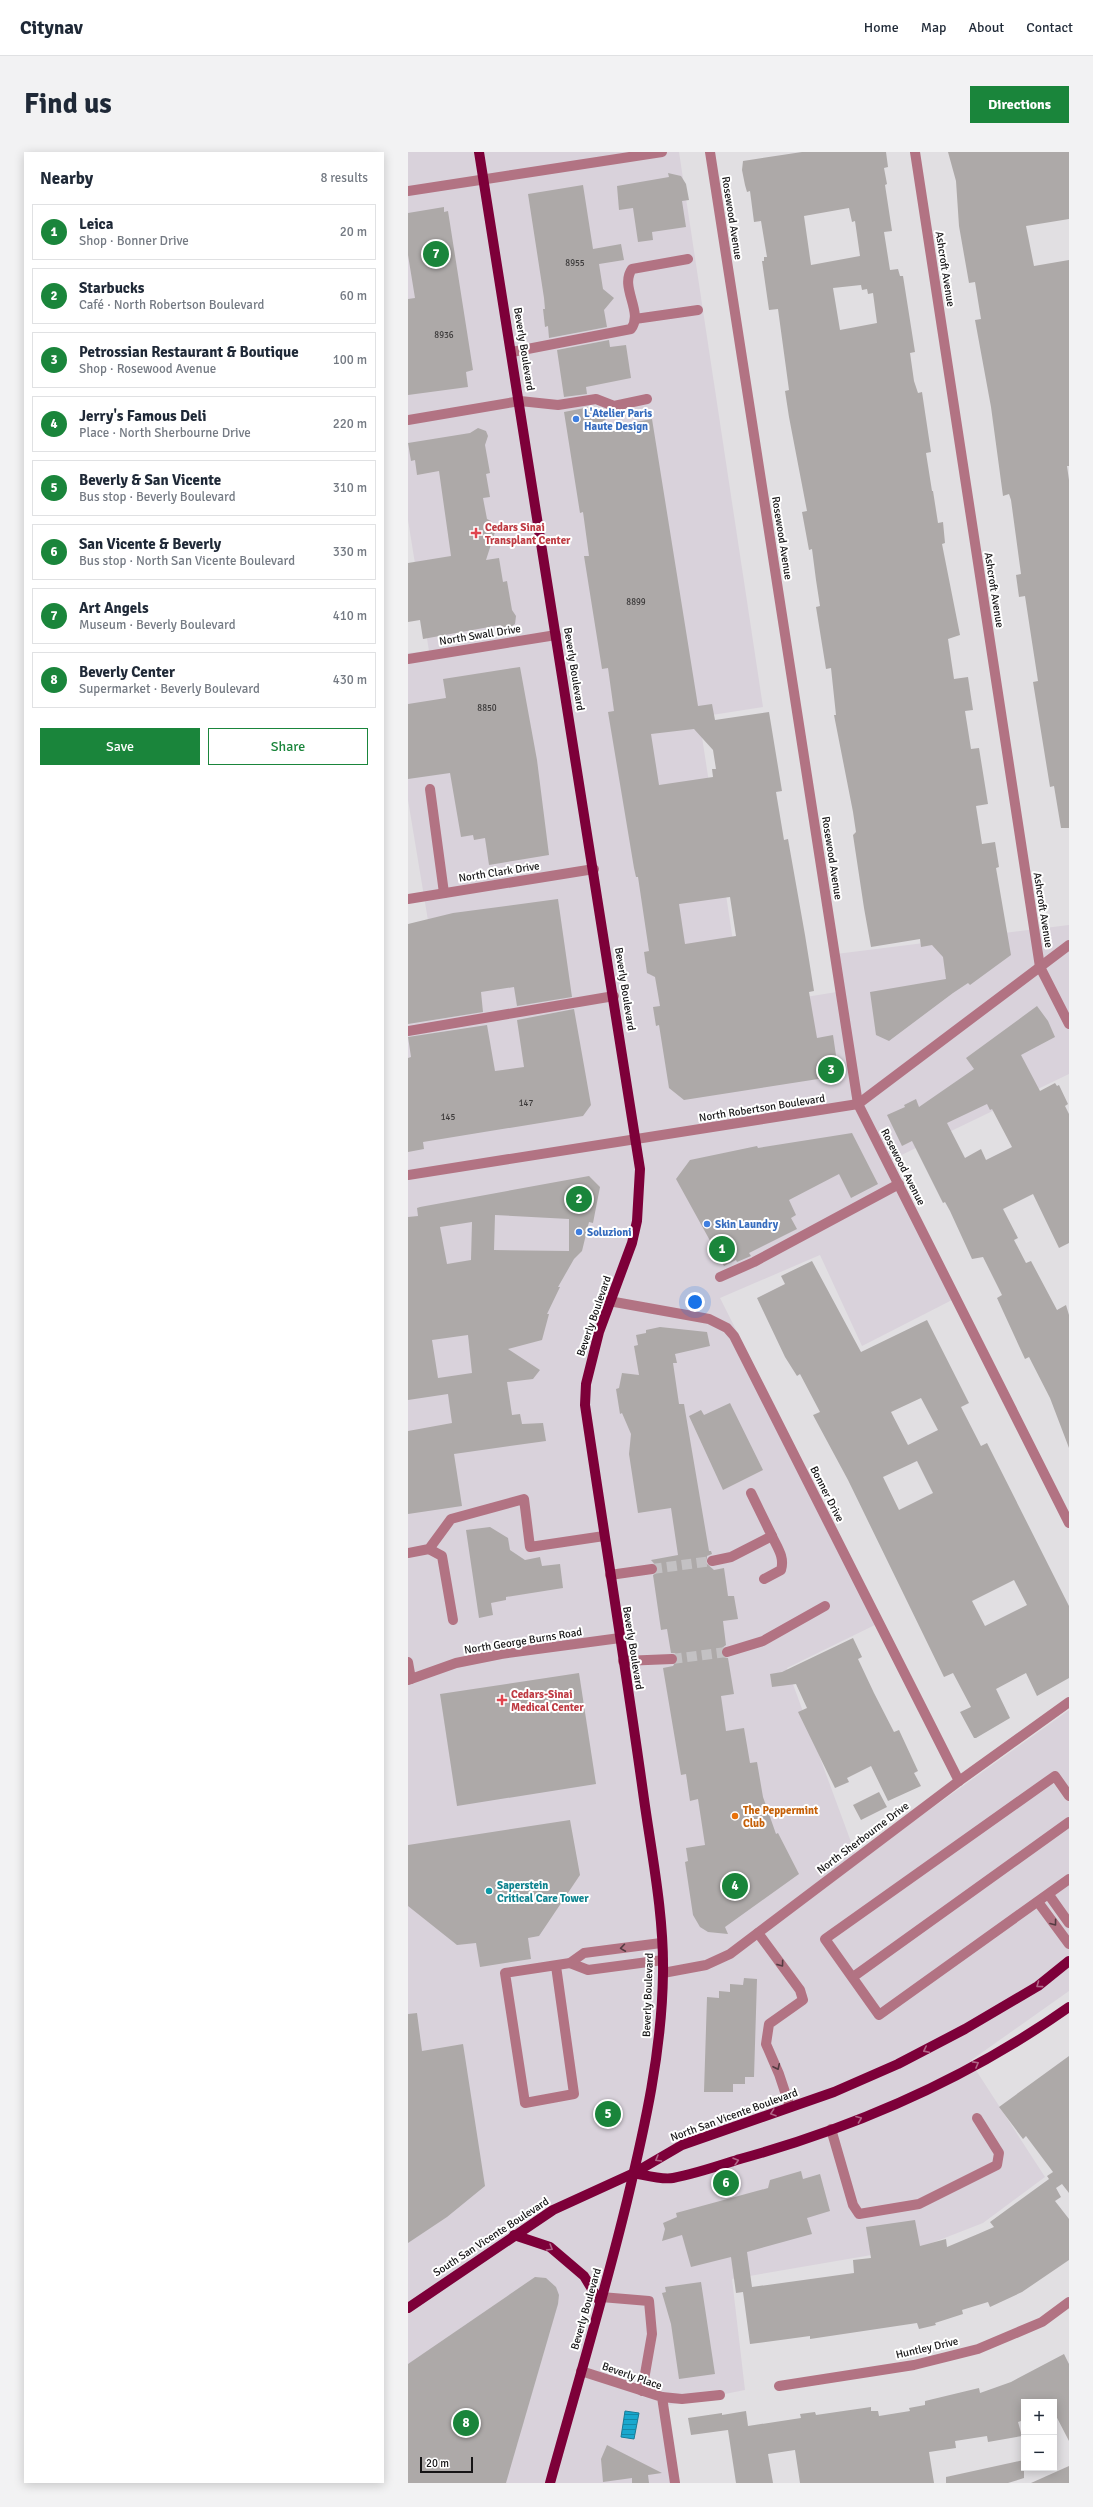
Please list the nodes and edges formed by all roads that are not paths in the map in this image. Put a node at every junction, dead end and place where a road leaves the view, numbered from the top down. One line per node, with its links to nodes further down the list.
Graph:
1 (480, 152): 5 (main road, Beverly Boulevard)
2 (662, 152): 5 (street)
3 (710, 152): 25 (street, Rosewood Avenue)
4 (915, 152): 21 (street, Ashcroft Avenue)
5 (484, 179): 6 (street); 10 (main road, Beverly Boulevard)
6 (408, 191)
7 (688, 259): 9 (street)
8 (698, 310): 9 (street)
9 (635, 319): 10 (street)
10 (512, 352): 12 (main road, Beverly Boulevard)
11 (647, 399): 12 (street)
12 (520, 401): 13 (street); 14 (main road, Beverly Boulevard)
13 (408, 420)
14 (556, 635): 15 (street, North Swall Drive); 17 (main road, Beverly Boulevard)
15 (408, 659)
16 (430, 789): 18 (street)
17 (594, 869): 18 (street, North Clark Drive); 22 (main road, Beverly Boulevard)
18 (444, 893): 19 (street, North Clark Drive)
19 (408, 899)
20 (1069, 945): 21 (street, North Robertson Boulevard)
21 (1040, 967): 23 (street, Ashcroft Avenue); 25 (street, North Robertson Boulevard)
22 (614, 996): 24 (street); 26 (main road, Beverly Boulevard)
23 (1069, 1024)
24 (408, 1031)
25 (858, 1104): 26 (street, North Robertson Boulevard); 28 (street, Rosewood Avenue)
26 (636, 1140): 27 (street, North Robertson Boulevard); 30 (main road, Beverly Boulevard)
27 (408, 1175)
28 (899, 1184): 29 (street); 32 (street, Rosewood Avenue)
29 (720, 1277)
30 (609, 1301): 33 (main road, Beverly Boulevard); 50 (street, Bonner Drive)
31 (751, 1493): 34 (street)
32 (1069, 1523)
33 (604, 1536): 35 (street); 39 (main road, Beverly Boulevard)
34 (772, 1536): 37 (street); 40 (street)
35 (429, 1549): 36 (street); 42 (street)
36 (408, 1553)
37 (712, 1561)
38 (652, 1569): 39 (street)
39 (610, 1575): 43 (main road, Beverly Boulevard)
40 (764, 1579)
41 (825, 1606): 44 (street)
42 (453, 1620)
43 (620, 1638): 46 (main road, Beverly Boulevard); 48 (street, North George Burns Road)
44 (727, 1652)
45 (672, 1659): 46 (street)
46 (623, 1661): 58 (main road, Beverly Boulevard)
47 (408, 1662): 48 (street)
48 (409, 1679)
49 (1069, 1702): 50 (street, North Sherbourne Drive)
50 (959, 1781): 57 (street, North Sherbourne Drive)
51 (1069, 1796): 65 (street)
52 (1069, 1822): 65 (street)
53 (1069, 1880): 54 (street)
54 (1049, 1895): 55 (street); 56 (street)
55 (1038, 1902): 59 (street, one-way to 59); 65 (street)
56 (1069, 1923)
57 (758, 1933): 64 (street, North Sherbourne Drive); 67 (street, one-way to 67)
58 (661, 1943): 60 (main road, Beverly Boulevard); 62 (street, one-way to 62)
59 (1069, 1944)
60 (663, 1960): 62 (street); 64 (main road, Beverly Boulevard)
61 (1069, 1961): 67 (main road, North San Vicente Boulevard, one-way to 67)
62 (570, 1963): 63 (street)
63 (556, 1966): 63 (street)
64 (663, 1972): 70 (main road, Beverly Boulevard)
65 (853, 1977)
66 (1069, 2007): 69 (main road, one-way to 66)
67 (790, 2107): 70 (main road, North San Vicente Boulevard, one-way to 70)
68 (977, 2118): 69 (street)
69 (831, 2129): 70 (main road, one-way to 69)
70 (634, 2173): 71 (main road, South San Vicente Boulevard); 72 (main road, Beverly Boulevard)
71 (514, 2235): 72 (main road, one-way to 72); 74 (main road, South San Vicente Boulevard)
72 (601, 2300): 75 (main road, Beverly Boulevard); 77 (street)
73 (1069, 2302): 76 (street, Huntley Drive)
74 (408, 2308)
75 (581, 2371): 77 (street, Beverly Place); 80 (main road, Beverly Boulevard)
76 (780, 2386)
77 (642, 2390): 79 (street, Beverly Place)
78 (720, 2395): 79 (street)
79 (662, 2397): 81 (street, Beverly Place)
80 (550, 2483)
81 (675, 2483)

